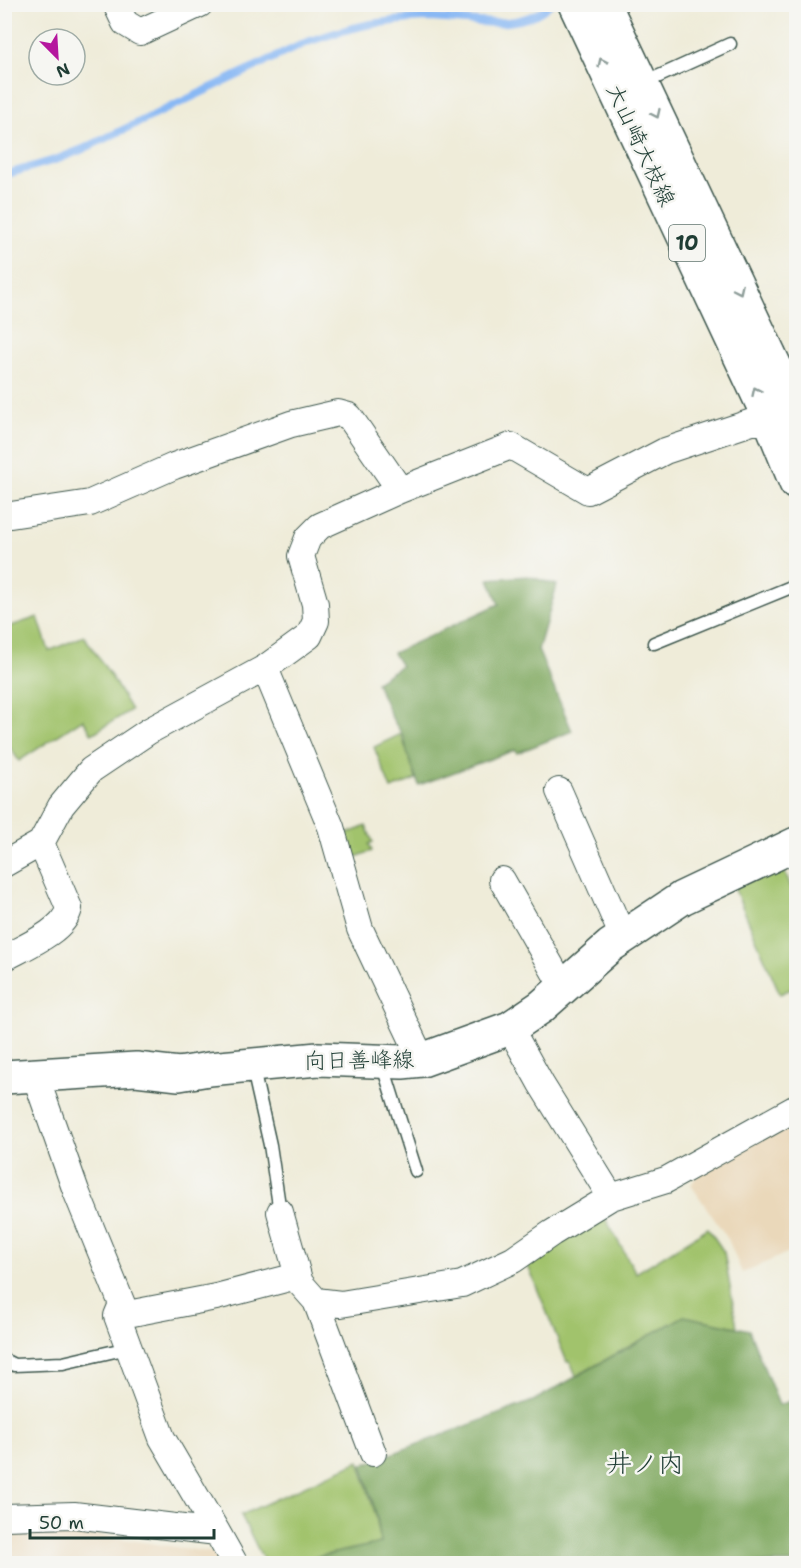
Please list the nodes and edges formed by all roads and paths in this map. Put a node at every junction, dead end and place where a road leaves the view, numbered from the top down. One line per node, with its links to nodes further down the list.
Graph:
1 (116, 4): 2 (street)
2 (200, 4)
3 (575, 4): 7 (main road, 大山崎大枝線 / 10, one-way to 3)
4 (604, 4): 6 (main road, 大山崎大枝線 / 10)
5 (730, 44): 6 (lane)
6 (642, 84): 7 (main road, 大山崎大枝線 / 10, one-way to 7)
7 (788, 418): 8 (main road, 大山崎大枝線 / 10); 9 (street)
8 (796, 483)
9 (400, 490): 10 (street); 13 (street)
10 (4, 516)
11 (796, 585): 12 (lane)
12 (654, 643)
13 (265, 668): 15 (street); 23 (street)
14 (560, 791): 19 (street)
15 (41, 843): 17 (street); 20 (street)
16 (796, 844): 19 (main road, 向日善峰線)
17 (4, 864)
18 (502, 880): 21 (street)
19 (623, 937): 21 (main road, 向日善峰線)
20 (4, 958)
21 (563, 987): 22 (main road, 向日善峰線)
22 (510, 1029): 23 (main road, 向日善峰線); 29 (street)
23 (422, 1060): 24 (main road, 向日善峰線)
24 (382, 1062): 25 (main road, 向日善峰線); 28 (lane)
25 (252, 1065): 26 (main road, 向日善峰線); 30 (lane)
26 (20, 1076): 33 (street)
27 (796, 1108): 29 (street)
28 (416, 1171)
29 (611, 1197): 32 (street)
30 (280, 1212): 31 (street)
31 (297, 1276): 32 (street); 33 (street)
32 (316, 1301): 36 (street)
33 (117, 1316): 34 (street)
34 (128, 1348): 35 (lane); 38 (street)
35 (4, 1360)
36 (373, 1453)
37 (4, 1516): 38 (street)
38 (217, 1532): 39 (street)
39 (235, 1563)

